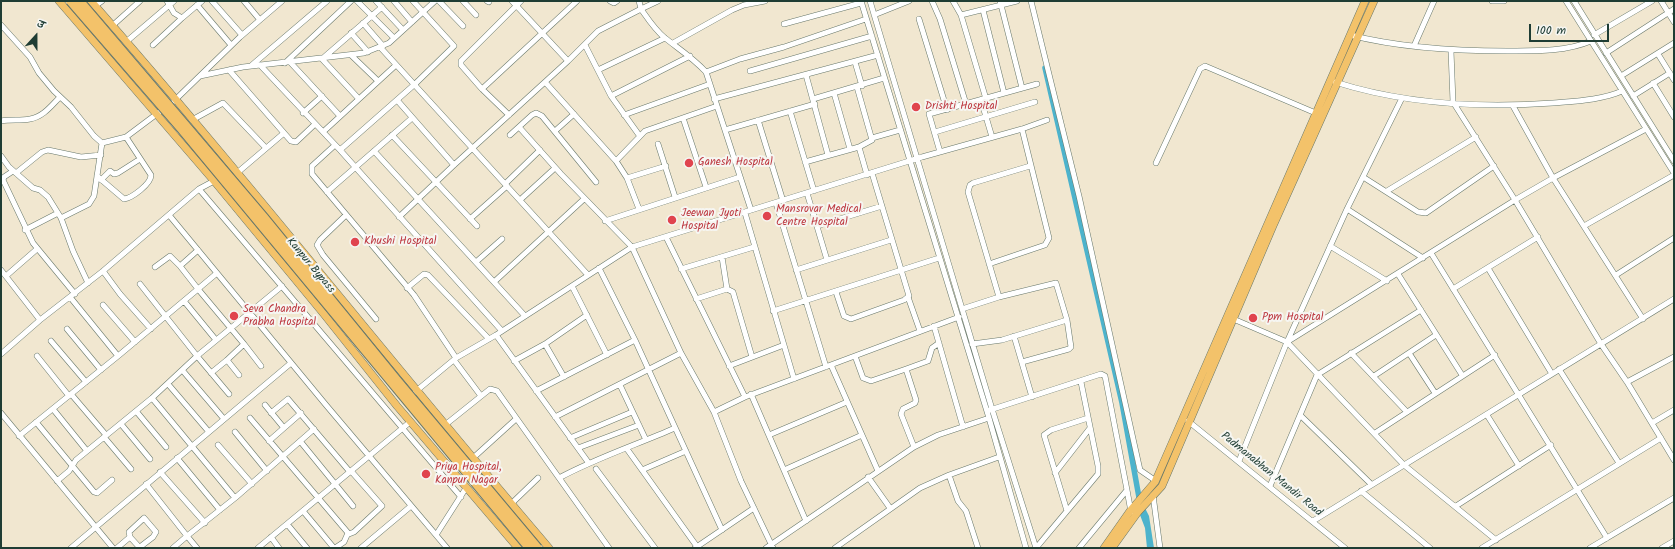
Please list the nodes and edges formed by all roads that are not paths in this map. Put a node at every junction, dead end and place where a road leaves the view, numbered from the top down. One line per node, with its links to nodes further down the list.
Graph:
1 (59, 1): 146 (main road)
2 (70, 1): 514 (highway, Kanpur Bypass, bridge)
3 (80, 1): 515 (highway, Kanpur Bypass, bridge)
4 (102, 1): 44 (street)
5 (140, 1): 65 (street)
6 (202, 1): 45 (street)
7 (212, 1): 70 (street)
8 (244, 1): 59 (street)
9 (327, 1): 98 (street)
10 (351, 1): 94 (street)
11 (357, 1): 52 (street)
12 (376, 1): 46 (street)
13 (394, 1): 60 (street)
14 (413, 1): 50 (street)
15 (435, 1): 50 (street)
16 (439, 1): 66 (street)
17 (464, 1): 53 (street)
18 (577, 1): 69 (street)
19 (610, 1): 20 (street)
20 (617, 1)
21 (639, 1): 47 (street)
22 (658, 1): 47 (street)
23 (765, 1): 78 (street)
24 (870, 1): 54 (street)
25 (909, 1): 54 (street)
26 (932, 1): 136 (street)
27 (953, 1): 55 (street)
28 (1017, 1): 43 (street)
29 (1031, 1): 461 (street)
30 (1365, 1): 73 (main road)
31 (1374, 1): 73 (main road)
32 (1434, 1): 84 (street)
33 (1492, 1): 34 (street)
34 (1504, 1)
35 (1566, 1): 76 (street)
36 (1574, 1): 71 (street)
37 (1652, 1): 71 (street)
38 (1661, 1): 51 (street)
39 (170, 2): 56 (street); 77 (street)
40 (278, 2): 59 (street)
41 (516, 2): 69 (street); 119 (street)
42 (861, 2): 57 (street); 63 (street)
43 (1001, 3): 49 (street); 118 (street)
44 (93, 4): 65 (main road)
45 (197, 5): 56 (street); 81 (street)
46 (382, 7): 52 (street); 67 (street)
47 (641, 9): 75 (street); 82 (street)
48 (1674, 9): 51 (street)
49 (983, 10): 55 (street); 122 (street)
50 (423, 12): 60 (street); 113 (street)
51 (1667, 12): 61 (street); 87 (street)
52 (372, 15): 62 (street); 74 (street)
53 (476, 15)
54 (874, 15): 187 (street)
55 (961, 16): 131 (street)
56 (182, 18): 80 (street)
57 (866, 19): 72 (street); 102 (street)
58 (919, 19): 139 (street)
59 (260, 20): 70 (street)
60 (412, 22): 67 (street)
61 (1674, 22)
62 (363, 23): 68 (street); 83 (street)
63 (784, 24)
64 (1, 25): 126 (street)
65 (112, 26): 77 (main road)
66 (463, 26)
67 (403, 30): 74 (street)
68 (351, 33): 86 (street); 92 (street)
69 (543, 34): 93 (street); 119 (street)
70 (242, 35): 81 (street)
71 (1594, 35): 87 (street)
72 (872, 36): 89 (street); 101 (street)
73 (1354, 36): 84 (street); 111 (main road)
74 (394, 38): 83 (street)
75 (665, 38): 78 (street); 100 (street)
76 (1591, 41): 85 (street); 116 (street)
77 (126, 42): 129 (main road)
78 (673, 43): 91 (street)
79 (1674, 43): 88 (street)
80 (153, 45)
81 (232, 45): 105 (street)
82 (585, 45): 93 (street); 100 (street)
83 (382, 46): 86 (street); 97 (street)
84 (1414, 46): 85 (street)
85 (1451, 51): 135 (street)
86 (368, 52): 90 (street)
87 (1606, 53): 107 (street)
88 (1658, 54): 103 (street); 107 (street)
89 (878, 55): 95 (street); 106 (street)
90 (352, 56): 92 (street); 109 (street)
91 (690, 56): 102 (street); 124 (street)
92 (322, 59): 94 (street); 127 (street)
93 (568, 61): 110 (street)
94 (288, 62): 96 (street); 123 (street)
95 (855, 62): 104 (street); 117 (street)
96 (260, 65): 98 (street); 141 (street)
97 (396, 65): 109 (street); 113 (street)
98 (252, 66): 99 (street)
99 (229, 70): 105 (street); 165 (street)
100 (598, 70): 124 (street)
101 (750, 71)
102 (706, 72): 114 (street)
103 (1671, 73): 108 (street); 112 (street)
104 (806, 75): 130 (street); 133 (street)
105 (199, 76): 129 (street)
106 (884, 78): 117 (street); 161 (street)
107 (1622, 79): 116 (street); 125 (street)
108 (1674, 80)
109 (378, 82): 127 (street)
110 (545, 82): 142 (street); 143 (street)
111 (1334, 82): 128 (street); 145 (main road)
112 (1653, 83): 125 (street); 149 (street)
113 (415, 84): 132 (street); 178 (street)
114 (710, 84): 130 (street); 144 (street)
115 (1037, 84): 118 (street)
116 (1618, 84): 120 (street)
117 (860, 86): 121 (street); 172 (street)
118 (1022, 88): 122 (street)
119 (482, 89): 143 (street)
120 (1622, 90): 138 (street); 158 (street)
121 (834, 93): 133 (street); 179 (street)
122 (1004, 93): 131 (street)
123 (322, 96): 141 (street); 147 (street)
124 (612, 96): 144 (street)
125 (1633, 96): 191 (street)
126 (60, 97): 155 (street); 173 (street)
127 (359, 98): 147 (street)
128 (1402, 98): 135 (street); 207 (street)
129 (175, 99): 146 (street); 152 (main road)
130 (714, 99): 137 (street)
131 (983, 99): 136 (street); 148 (street)
132 (397, 100): 150 (street); 180 (street)
133 (814, 101): 140 (street); 186 (street)
134 (1035, 102): 148 (street)
135 (1453, 102): 138 (street); 171 (street)
136 (966, 104): 139 (street)
137 (717, 106): 151 (street); 160 (street)
138 (1513, 106): 208 (street)
139 (947, 110): 164 (street)
140 (790, 111): 153 (street); 192 (street)
141 (304, 113): 156 (street)
142 (574, 114): 162 (street); 189 (street)
143 (509, 115): 178 (street)
144 (624, 115): 168 (street)
145 (1319, 115): 193 (street); 302 (main road)
146 (157, 116): 169 (street); 209 (main road)
147 (340, 116): 163 (street)
148 (986, 116): 164 (street); 170 (street)
149 (1674, 117)
150 (412, 118): 166 (street); 194 (street)
151 (683, 118): 168 (street); 213 (street)
152 (192, 120): 176 (street); 201 (main road)
153 (758, 120): 160 (street); 224 (street)
154 (1047, 120): 159 (street)
155 (1, 121)
156 (314, 124): 163 (street); 165 (street)
157 (519, 127): 162 (street); 167 (street); 181 (street)
158 (1646, 128): 203 (street); 208 (street)
159 (1022, 129): 170 (street); 196 (street)
160 (725, 130): 204 (street)
161 (900, 130): 172 (street); 190 (street)
162 (554, 131): 211 (street)
163 (323, 132): 174 (street)
164 (935, 132): 183 (street)
165 (284, 133): 176 (street)
166 (392, 135): 182 (street); 210 (street)
167 (510, 135)
168 (639, 135): 189 (street)
169 (126, 137): 173 (street); 188 (street)
170 (992, 137): 183 (street)
171 (1476, 137): 197 (street); 216 (street)
172 (872, 138): 177 (street)
173 (102, 143): 184 (street)
174 (335, 144): 180 (street); 217 (street)
175 (658, 144): 195 (street)
176 (265, 147): 201 (street)
177 (859, 147): 179 (street); 202 (street)
178 (472, 148): 194 (street); 212 (street)
179 (850, 149): 186 (street)
180 (340, 150): 198 (street)
181 (540, 150): 199 (street); 212 (street)
182 (374, 151): 198 (street); 220 (street)
183 (940, 152): 187 (street)
184 (101, 155): 200 (street); 205 (street)
185 (1, 156): 200 (street)
186 (828, 156): 192 (street)
187 (917, 158): 190 (street); 293 (street)
188 (140, 159): 205 (street); 205 (street)
189 (616, 160): 206 (street)
190 (909, 161): 202 (street); 255 (street)
191 (1674, 161)
192 (805, 162): 215 (street)
193 (1156, 163)
194 (454, 165): 210 (street)
195 (666, 166): 206 (street); 219 (street)
196 (1030, 166): 259 (street); 259 (street)
197 (1494, 166): 216 (street); 223 (street)
198 (355, 168): 217 (street); 234 (street)
199 (555, 168): 221 (street); 222 (street)
200 (15, 172): 231 (street); 241 (street)
201 (237, 173): 366 (main road)
202 (869, 174): 215 (street); 226 (street)
203 (1674, 174): 240 (street)
204 (740, 177): 213 (street); 229 (street)
205 (99, 178): 235 (street)
206 (627, 178): 227 (street)
207 (1363, 178): 216 (street); 228 (street)
208 (1553, 178): 223 (street); 240 (street)
209 (214, 181): 214 (street); 379 (main road)
210 (436, 182): 220 (street); 236 (street)
211 (596, 182)
212 (506, 185): 222 (street); 236 (street)
213 (706, 187): 219 (street)
214 (200, 189): 232 (street); 278 (street)
215 (814, 191): 218 (street)
216 (1387, 191)
217 (327, 192): 233 (street)
218 (807, 193): 224 (street); 239 (street)
219 (675, 197): 227 (street)
220 (418, 199): 234 (street); 258 (street)
221 (584, 199): 237 (street); 242 (street)
222 (520, 200): 242 (street)
223 (1515, 200): 244 (street); 253 (street)
224 (783, 201): 225 (street)
225 (776, 203): 229 (street); 266 (street)
226 (882, 206): 239 (street); 247 (street)
227 (639, 209): 237 (street)
228 (1347, 209): 248 (street); 256 (street)
229 (751, 210): 230 (street)
230 (745, 212): 243 (street); 250 (street)
231 (58, 213): 235 (street); 241 (street)
232 (169, 215): 252 (street); 267 (street)
233 (346, 215): 280 (street); 303 (street)
234 (399, 217): 311 (street)
235 (61, 218): 276 (street)
236 (470, 219): 238 (street)
237 (605, 221): 249 (street)
238 (476, 226)
239 (817, 226): 257 (street)
240 (1584, 226): 272 (street)
241 (25, 230): 251 (street)
242 (548, 232): 271 (street); 275 (street)
243 (666, 237): 249 (street); 264 (street)
244 (1538, 237): 263 (street); 326 (street)
245 (1674, 238): 272 (street)
246 (502, 239): 258 (street)
247 (892, 240): 257 (street); 268 (street)
248 (1330, 246): 274 (street); 321 (street)
249 (632, 247): 262 (street); 328 (street)
250 (754, 247): 254 (street); 295 (street)
251 (38, 249): 273 (street); 285 (street)
252 (198, 250): 260 (street); 269 (street)
253 (1431, 253): 256 (street); 283 (street)
254 (722, 256): 264 (street); 282 (street)
255 (939, 258): 268 (street); 301 (street)
256 (1423, 258): 270 (street)
257 (827, 260): 266 (street)
258 (476, 262): 275 (street)
259 (989, 264): 286 (street)
260 (180, 266): 261 (street); 281 (street)
261 (155, 267)
262 (599, 268): 271 (street); 318 (street)
263 (1488, 268): 283 (street); 354 (street)
264 (681, 269): 288 (street)
265 (1, 270): 273 (street)
266 (796, 270): 291 (street)
267 (103, 272): 276 (street); 310 (street)
268 (901, 272): 284 (street); 287 (street)
269 (217, 273): 281 (street); 296 (street)
270 (1398, 274): 274 (street); 294 (street)
271 (588, 275): 279 (street)
272 (1616, 275): 304 (street)
273 (6, 276): 305 (street)
274 (1387, 281): 321 (street)
275 (494, 282): 298 (street)
276 (88, 283): 285 (street)
277 (140, 284): 300 (street)
278 (282, 286): 296 (street); 408 (street)
279 (572, 286): 297 (street); 298 (street)
280 (408, 288): 316 (street); 340 (street)
281 (198, 289): 290 (street); 308 (street)
282 (726, 289): 288 (street); 338 (street)
283 (1453, 289): 333 (street)
284 (836, 292): 287 (street); 291 (street)
285 (72, 295): 305 (street); 335 (street)
286 (999, 297): 293 (street); 306 (street)
287 (908, 298): 312 (street)
288 (696, 299): 346 (street)
289 (1674, 300): 304 (street)
290 (184, 301): 300 (street); 317 (street)
291 (806, 302): 295 (street); 347 (street)
292 (103, 305): 320 (street)
293 (962, 309): 299 (street)
294 (1421, 310): 314 (street); 329 (street)
295 (773, 311): 327 (street)
296 (250, 313): 308 (street); 344 (street)
297 (587, 315): 324 (street); 332 (street)
298 (525, 316): 311 (street)
299 (964, 316): 301 (street); 325 (street)
300 (165, 317): 310 (street); 336 (street)
301 (957, 318): 307 (street); 384 (street)
302 (1230, 318): 321 (street); 399 (main road)
303 (376, 319)
304 (1643, 319): 326 (street)
305 (40, 320): 331 (street)
306 (1067, 320): 315 (street); 343 (street)
307 (934, 326): 312 (street); 322 (street)
308 (231, 328): 317 (street); 323 (street)
309 (67, 329): 350 (street)
310 (151, 329): 320 (street)
311 (502, 331): 313 (street)
312 (920, 331): 337 (street)
313 (496, 335): 316 (street); 342 (street)
314 (1436, 335): 330 (street); 357 (street)
315 (1014, 336): 325 (street); 343 (street)
316 (489, 339): 340 (street)
317 (216, 340): 336 (street)
318 (636, 340): 332 (street); 351 (street)
319 (51, 341): 361 (street)
320 (135, 342): 335 (street)
321 (1287, 342): 356 (street); 440 (street)
322 (939, 343): 348 (street); 406 (street)
323 (244, 344): 341 (street); 345 (street)
324 (545, 344): 342 (street); 359 (street)
325 (972, 344): 381 (street)
326 (1601, 344): 349 (street); 363 (street)
327 (784, 345): 338 (street); 360 (street)
328 (681, 353): 351 (street); 387 (street)
329 (1351, 353): 356 (street); 358 (street)
330 (1409, 353): 358 (street); 368 (street)
331 (1, 354)
332 (607, 355): 359 (street)
333 (1495, 355): 357 (street); 371 (street)
334 (37, 356): 372 (street)
335 (118, 356): 350 (street)
336 (198, 356): 352 (street); 353 (street)
337 (855, 356): 347 (street); 348 (street)
338 (752, 357): 346 (street)
339 (1674, 357): 363 (street)
340 (455, 359): 366 (street); 373 (street)
341 (227, 360): 353 (street); 355 (street)
342 (514, 361): 367 (street)
343 (1022, 362): 375 (street)
344 (291, 363): 397 (street); 433 (street)
345 (261, 366)
346 (730, 366): 374 (street)
347 (828, 366): 360 (street); 377 (street)
348 (906, 369): 428 (street)
349 (1559, 369): 354 (street); 442 (street)
350 (101, 370): 361 (street)
351 (648, 370): 365 (street); 409 (street)
352 (183, 371): 364 (street); 397 (street)
353 (211, 373): 369 (street)
354 (1552, 374): 371 (street)
355 (239, 375)
356 (1317, 375): 392 (street); 414 (street)
357 (1462, 375): 368 (street)
358 (1374, 376): 385 (street)
359 (564, 377): 367 (street)
360 (794, 379): 370 (street)
361 (86, 382): 372 (street)
362 (1081, 382): 375 (street); 396 (street); 469 (street)
363 (1627, 382): 402 (street)
364 (168, 384): 376 (street); 412 (street)
365 (620, 385): 386 (street); 394 (street)
366 (417, 391): 379 (street); 404 (main road)
367 (536, 391): 394 (street)
368 (1435, 392): 385 (street)
369 (229, 394)
370 (751, 394): 374 (street); 415 (street)
371 (1519, 394): 391 (street); 425 (street)
372 (70, 395): 380 (street); 418 (street)
373 (481, 396): 398 (street); 404 (street)
374 (745, 397): 387 (street)
375 (1032, 397): 381 (street)
376 (152, 398): 383 (street); 426 (street)
377 (847, 402): 415 (street); 416 (street)
378 (265, 405): 389 (street)
379 (397, 406): 401 (main road)
380 (53, 409): 400 (street); 431 (street)
381 (992, 409): 384 (street); 523 (street)
382 (1674, 410): 402 (street)
383 (136, 411): 403 (street); 427 (street)
384 (986, 411): 395 (street)
385 (1406, 411): 414 (street)
386 (632, 412): 405 (street); 419 (street)
387 (714, 412): 480 (street)
388 (1, 413): 417 (street)
389 (271, 413): 390 (street); 407 (street)
390 (301, 413): 407 (street); 411 (street)
391 (1487, 414): 444 (street); 445 (street)
392 (1300, 416): 465 (street); 466 (street)
393 (250, 418): 422 (street)
394 (555, 418): 419 (street)
395 (988, 418): 406 (street); 434 (street)
396 (1088, 418): 410 (street); 454 (street)
397 (224, 419): 412 (street)
398 (516, 419): 438 (street); 458 (street)
399 (1187, 420): 440 (street, Padmanabhan Mandir Road); 461 (main road); 471 (main road)
400 (36, 422): 417 (street); 443 (street)
401 (410, 422): 408 (street); 467 (main road)
402 (1652, 423): 420 (street)
403 (121, 424): 418 (street); 436 (street)
404 (445, 425): 438 (main road)
405 (639, 425): 421 (street); 429 (street)
406 (963, 427): 428 (street)
407 (284, 428): 422 (street)
408 (401, 428): 433 (street); 472 (street)
409 (675, 428): 421 (street); 432 (street)
410 (1090, 428): 454 (street); 484 (street)
411 (314, 429): 423 (street); 451 (street)
412 (209, 432): 426 (street)
413 (235, 432): 450 (street)
414 (1375, 433): 444 (street)
415 (769, 435): 449 (street)
416 (862, 435): 449 (street); 452 (street)
417 (19, 436): 460 (street)
418 (105, 436): 431 (street); 446 (street)
419 (570, 438): 429 (street)
420 (1661, 438): 439 (street); 442 (street)
421 (646, 440): 430 (street)
422 (269, 441): 435 (street)
423 (300, 441): 435 (street); 464 (street)
424 (218, 445): 463 (street)
425 (1551, 445): 445 (street); 468 (street)
426 (191, 446): 437 (street); 473 (street)
427 (166, 447)
428 (914, 447): 452 (street)
429 (578, 448): 441 (street)
430 (627, 449): 441 (street); 448 (street)
431 (87, 451): 443 (street)
432 (686, 451): 448 (street); 491 (street)
433 (369, 456): 451 (street); 478 (street)
434 (999, 456): 455 (street); 522 (street)
435 (282, 457): 450 (street); 474 (street)
436 (150, 458)
437 (177, 458): 453 (street); 482 (street)
438 (473, 458): 476 (main road)
439 (1674, 460)
440 (1239, 461): 466 (street, Padmanabhan Mandir Road)
441 (588, 462): 458 (street)
442 (1619, 463): 468 (street)
443 (72, 465): 459 (street); 460 (street)
444 (1404, 465): 465 (street); 479 (street)
445 (1519, 466): 479 (street)
446 (131, 469)
447 (596, 469): 518 (street)
448 (642, 470): 519 (street)
449 (784, 470): 486 (street)
450 (267, 471): 463 (street)
451 (350, 471): 464 (street); 492 (street)
452 (878, 471): 456 (street)
453 (160, 472): 462 (street); 488 (street)
454 (1055, 473): 484 (street)
455 (949, 475): 481 (street); 521 (street)
456 (868, 477): 481 (street); 486 (street)
457 (538, 478): 476 (street)
458 (559, 478): 517 (street)
459 (112, 480)
460 (57, 481): 490 (street)
461 (1156, 481): 471 (main road)
462 (146, 484): 490 (street); 495 (street)
463 (252, 484): 473 (street)
464 (335, 484): 474 (street); 477 (street)
465 (1371, 484): 470 (street)
466 (1270, 486): 487 (street, Padmanabhan Mandir Road)
467 (466, 488): 472 (street); 513 (main road)
468 (1578, 488): 497 (street); 498 (street)
469 (1127, 490): 485 (street); 524 (street)
470 (1361, 491): 487 (street); 529 (street)
471 (1151, 492): 485 (main road); 485 (main road); 527 (street)
472 (461, 497): 493 (street)
473 (235, 498): 482 (street)
474 (319, 498): 483 (street); 492 (street)
475 (1674, 498): 497 (street)
476 (511, 504): 516 (main road)
477 (352, 506)
478 (411, 506): 493 (street); 511 (street)
479 (1456, 506): 498 (street)
480 (754, 508): 491 (street); 500 (street)
481 (890, 508): 520 (street)
482 (220, 510): 488 (street)
483 (303, 511): 489 (street); 510 (street)
484 (1067, 511): 523 (street)
485 (1134, 511): 525 (main road); 526 (main road)
486 (806, 521): 500 (street)
487 (1313, 521): 528 (street, Padmanabhan Mandir Road)
488 (205, 523): 495 (street)
489 (287, 524): 496 (street); 509 (street)
490 (95, 526): 501 (street); 502 (street)
491 (722, 530): 519 (street)
492 (348, 533): 510 (street)
493 (436, 535): 512 (street)
494 (130, 536): 503 (street); 504 (street); 504 (street)
495 (187, 536): 505 (street); 506 (street)
496 (271, 538): 507 (street); 508 (street)
497 (1607, 538): 531 (street)
498 (1496, 540): 530 (street)
499 (1674, 541): 532 (street)
500 (770, 547)
501 (71, 548)
502 (113, 548)
503 (117, 548)
504 (140, 548)
505 (173, 548)
506 (197, 548)
507 (258, 548)
508 (279, 548)
509 (307, 548)
510 (334, 548)
511 (361, 548)
512 (447, 548)
513 (518, 548)
514 (529, 548)
515 (538, 548)
516 (549, 548)
517 (609, 548)
518 (655, 548)
519 (697, 548)
520 (835, 548)
521 (978, 548)
522 (1026, 548)
523 (1036, 548)
524 (1079, 548)
525 (1104, 548)
526 (1112, 548)
527 (1160, 548)
528 (1345, 548)
529 (1430, 548)
530 (1482, 548)
531 (1590, 548)
532 (1662, 548)

